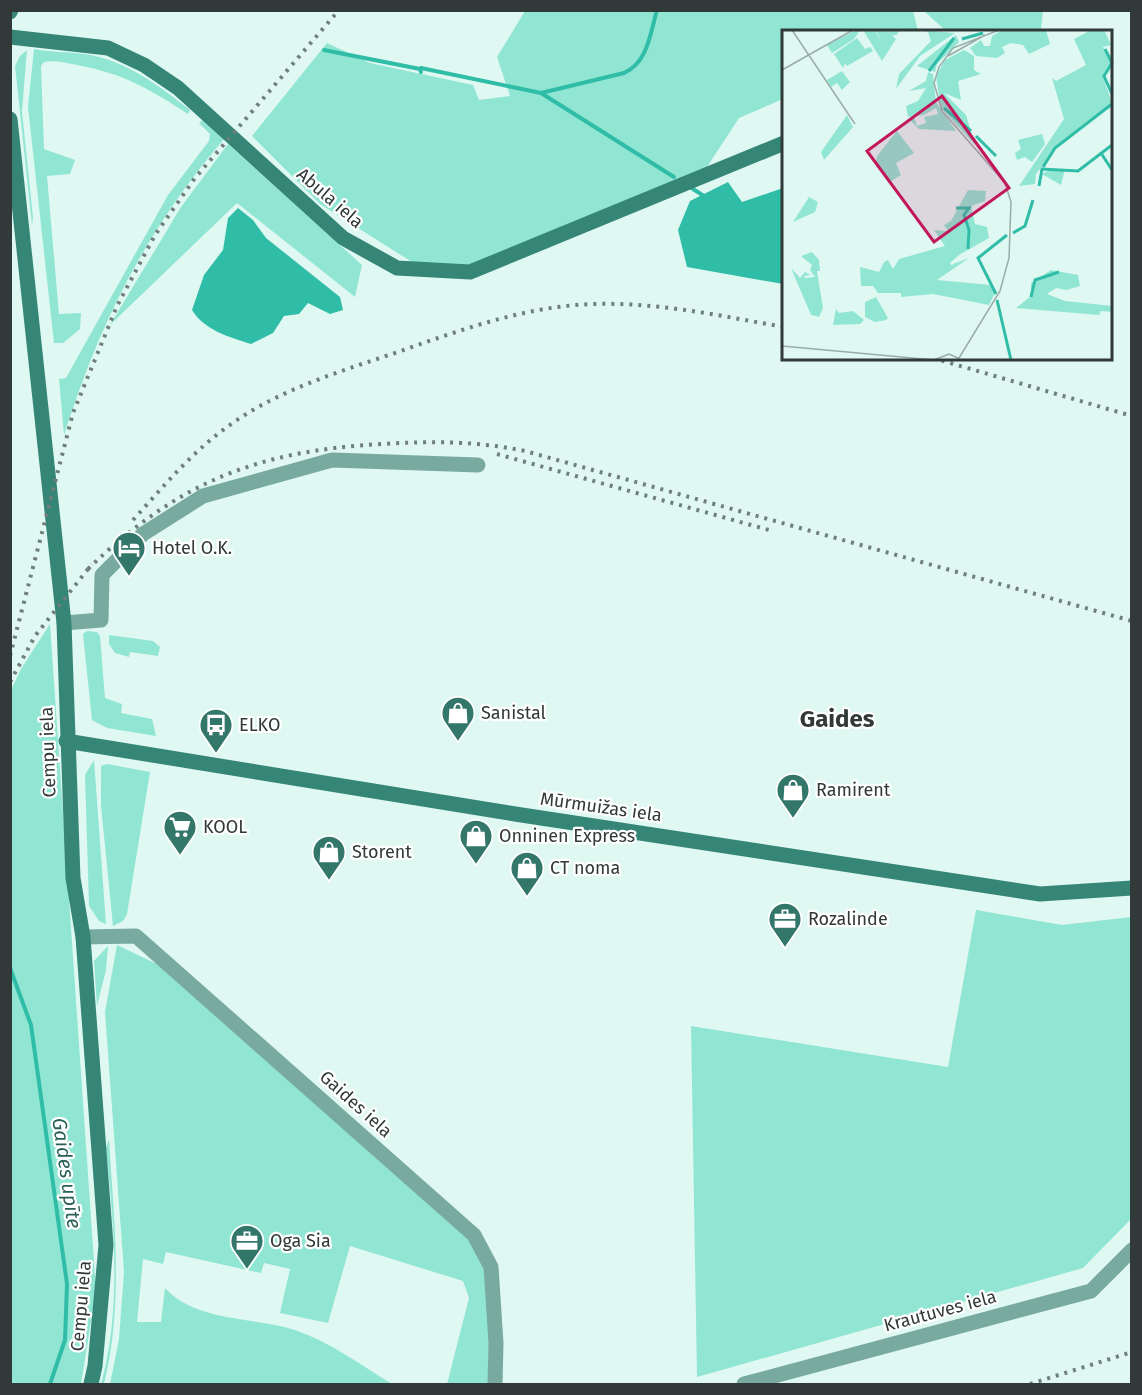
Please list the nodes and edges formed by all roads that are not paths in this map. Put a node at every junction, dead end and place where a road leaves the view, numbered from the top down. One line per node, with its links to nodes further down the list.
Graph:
1 (10, 37): 3 (street, Abula iela)
2 (10, 119): 5 (street, Cempu iela)
3 (782, 143)
4 (478, 465): 5 (street)
5 (64, 622): 6 (street, Cempu iela)
6 (66, 741): 7 (street, Mūrmuižas iela); 8 (street, Cempu iela)
7 (1131, 888)
8 (83, 937): 10 (street, Cempu iela); 11 (street, Gaides iela)
9 (1131, 1250): 12 (street, Krautuves iela)
10 (91, 1384)
11 (495, 1384)
12 (744, 1384)

